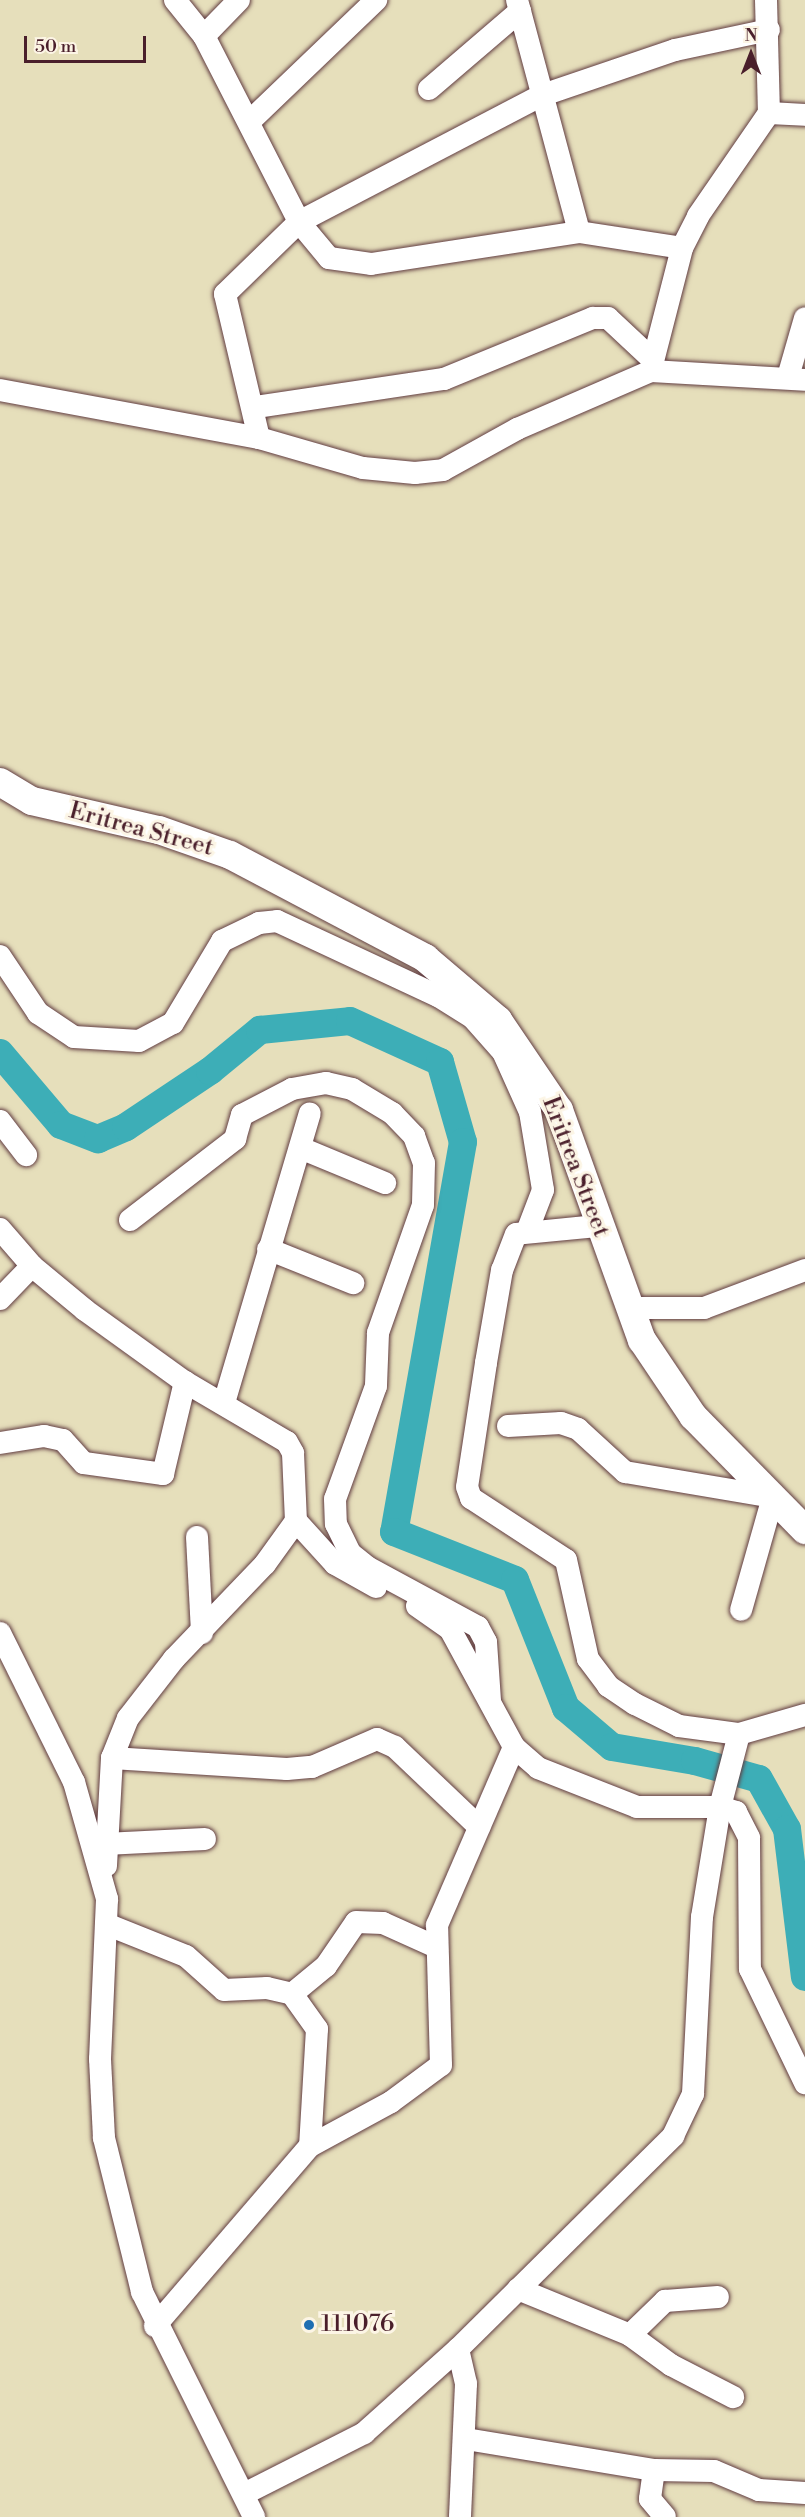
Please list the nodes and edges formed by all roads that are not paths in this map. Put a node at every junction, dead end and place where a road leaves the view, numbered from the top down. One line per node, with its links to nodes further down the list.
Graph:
1 (174, 0): 7 (street)
2 (239, 0): 7 (street)
3 (376, 0): 12 (street)
4 (766, 0): 6 (street)
5 (518, 6): 8 (street); 9 (street)
6 (769, 30): 9 (street); 10 (street)
7 (204, 36): 12 (street)
8 (429, 89)
9 (540, 96): 13 (street); 14 (street)
10 (769, 113): 11 (street); 15 (street)
11 (805, 115)
12 (250, 121): 13 (street)
13 (298, 222): 14 (street); 20 (street)
14 (579, 232): 15 (street)
15 (682, 248): 17 (street)
16 (805, 318): 18 (street)
17 (652, 365): 18 (street); 20 (street); 21 (street)
18 (797, 379)
19 (0, 390): 21 (street)
20 (256, 407): 21 (street)
21 (259, 438)
22 (0, 782): 31 (main road, Eritrea Street)
23 (0, 956): 30 (street)
24 (309, 1113): 26 (street)
25 (0, 1121): 27 (street)
26 (303, 1149): 28 (street); 33 (street)
27 (26, 1155)
28 (384, 1184)
29 (130, 1220): 50 (street)
30 (533, 1220): 31 (street); 52 (street)
31 (597, 1226): 38 (main road, Eritrea Street)
32 (0, 1229): 34 (street)
33 (268, 1249): 36 (street); 40 (street)
34 (32, 1266): 37 (street); 39 (street)
35 (805, 1270): 38 (street)
36 (353, 1283)
37 (0, 1299)
38 (628, 1308): 43 (main road, Eritrea Street)
39 (185, 1382): 40 (street); 42 (street)
40 (224, 1403): 44 (street)
41 (508, 1426): 43 (street)
42 (0, 1443)
43 (773, 1497): 45 (main road, Eritrea Street); 47 (street)
44 (296, 1521): 49 (street); 50 (street)
45 (805, 1530)
46 (197, 1537): 49 (street)
47 (741, 1610)
48 (0, 1633): 59 (street)
49 (202, 1634): 54 (street)
50 (489, 1701): 53 (street)
51 (805, 1715): 52 (street)
52 (738, 1739): 55 (street)
53 (514, 1747): 55 (street); 56 (street)
54 (112, 1758): 56 (street); 58 (street)
55 (720, 1807): 63 (street); 65 (street)
56 (479, 1827): 61 (street)
57 (205, 1839): 58 (street)
58 (105, 1844): 59 (street)
59 (107, 1899): 60 (street)
60 (106, 1924): 62 (street); 67 (street)
61 (434, 1946): 62 (street); 64 (street)
62 (292, 1994): 64 (street)
63 (805, 2082)
64 (310, 2146): 67 (street)
65 (518, 2289): 68 (street); 69 (street)
66 (718, 2297): 68 (street)
67 (155, 2326): 74 (street)
68 (630, 2335): 70 (street)
69 (458, 2349): 71 (street); 74 (street)
70 (733, 2397)
71 (466, 2439): 72 (street); 76 (street)
72 (654, 2470): 73 (street); 77 (street)
73 (805, 2493)
74 (244, 2494): 75 (street)
75 (254, 2517)
76 (460, 2517)
77 (665, 2517)

